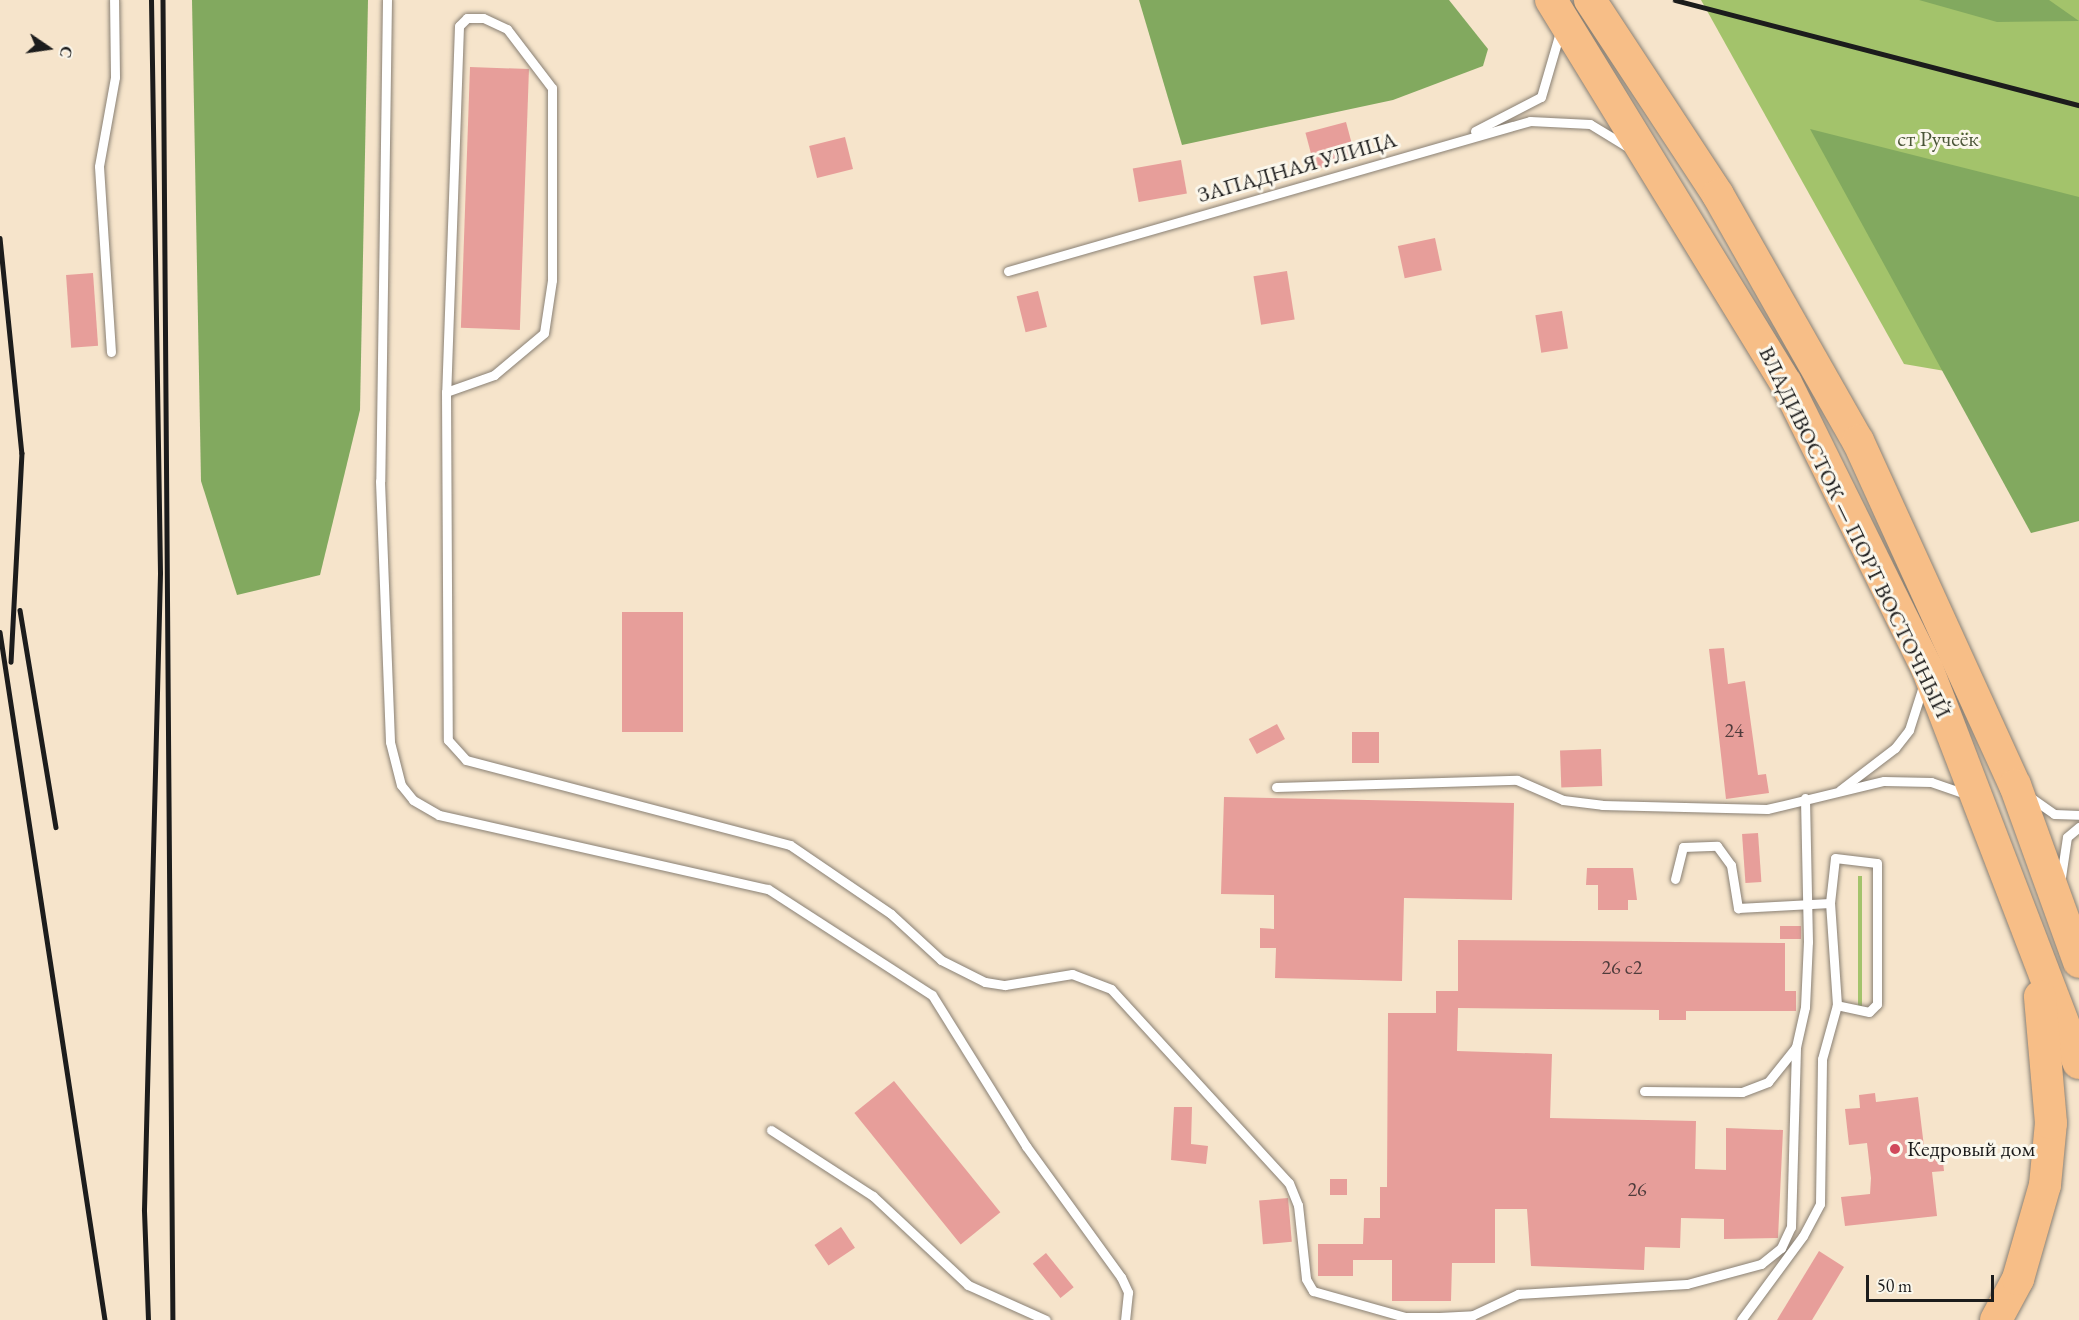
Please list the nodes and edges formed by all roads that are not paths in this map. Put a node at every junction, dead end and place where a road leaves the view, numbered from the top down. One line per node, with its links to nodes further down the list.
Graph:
1 (114, 0): 8 (lane)
2 (387, 0): 30 (lane)
3 (1590, 0): 11 (highway, ВЛАДИВОСТОК — ПОРТ ВОСТОЧНЫЙ)
4 (1557, 9): 5 (lane, ЗАПАДНАЯ УЛИЦА); 6 (highway, ВЛАДИВОСТОК — ПОРТ ВОСТОЧНЫЙ)
5 (1459, 139): 6 (lane, ЗАПАДНАЯ УЛИЦА); 7 (lane, ЗАПАДНАЯ УЛИЦА)
6 (1658, 168): 10 (highway, ВЛАДИВОСТОК — ПОРТ ВОСТОЧНЫЙ)
7 (1008, 271)
8 (111, 352)
9 (446, 392): 9 (lane); 25 (lane)
10 (1927, 668): 13 (lane); 15 (highway, ВЛАДИВОСТОК — ПОРТ ВОСТОЧНЫЙ)
11 (2015, 785): 16 (lane); 21 (highway, ВЛАДИВОСТОК — ПОРТ ВОСТОЧНЫЙ)
12 (1276, 787): 14 (lane)
13 (1838, 792): 14 (lane); 15 (lane)
14 (1805, 798): 20 (lane)
15 (1982, 799): 22 (highway, ВЛАДИВОСТОК — ПОРТ ВОСТОЧНЫЙ)
16 (2079, 814)
17 (2079, 827): 21 (lane)
18 (1675, 879): 20 (lane)
19 (1830, 903): 20 (lane); 24 (lane); 24 (lane)
20 (1807, 904): 25 (lane)
21 (2062, 912): 23 (highway, ВЛАДИВОСТОК — ПОРТ ВОСТОЧНЫЙ)
22 (2034, 944): 26 (highway, ВЛАДИВОСТОК — ПОРТ ВОСТОЧНЫЙ); 32 (highway)
23 (2079, 962)
24 (1837, 1005): 31 (lane)
25 (1796, 1047): 27 (lane)
26 (2079, 1063)
27 (1644, 1091)
28 (771, 1130): 29 (lane)
29 (1046, 1320)
30 (1125, 1320)
31 (1741, 1320)
32 (1996, 1320)

